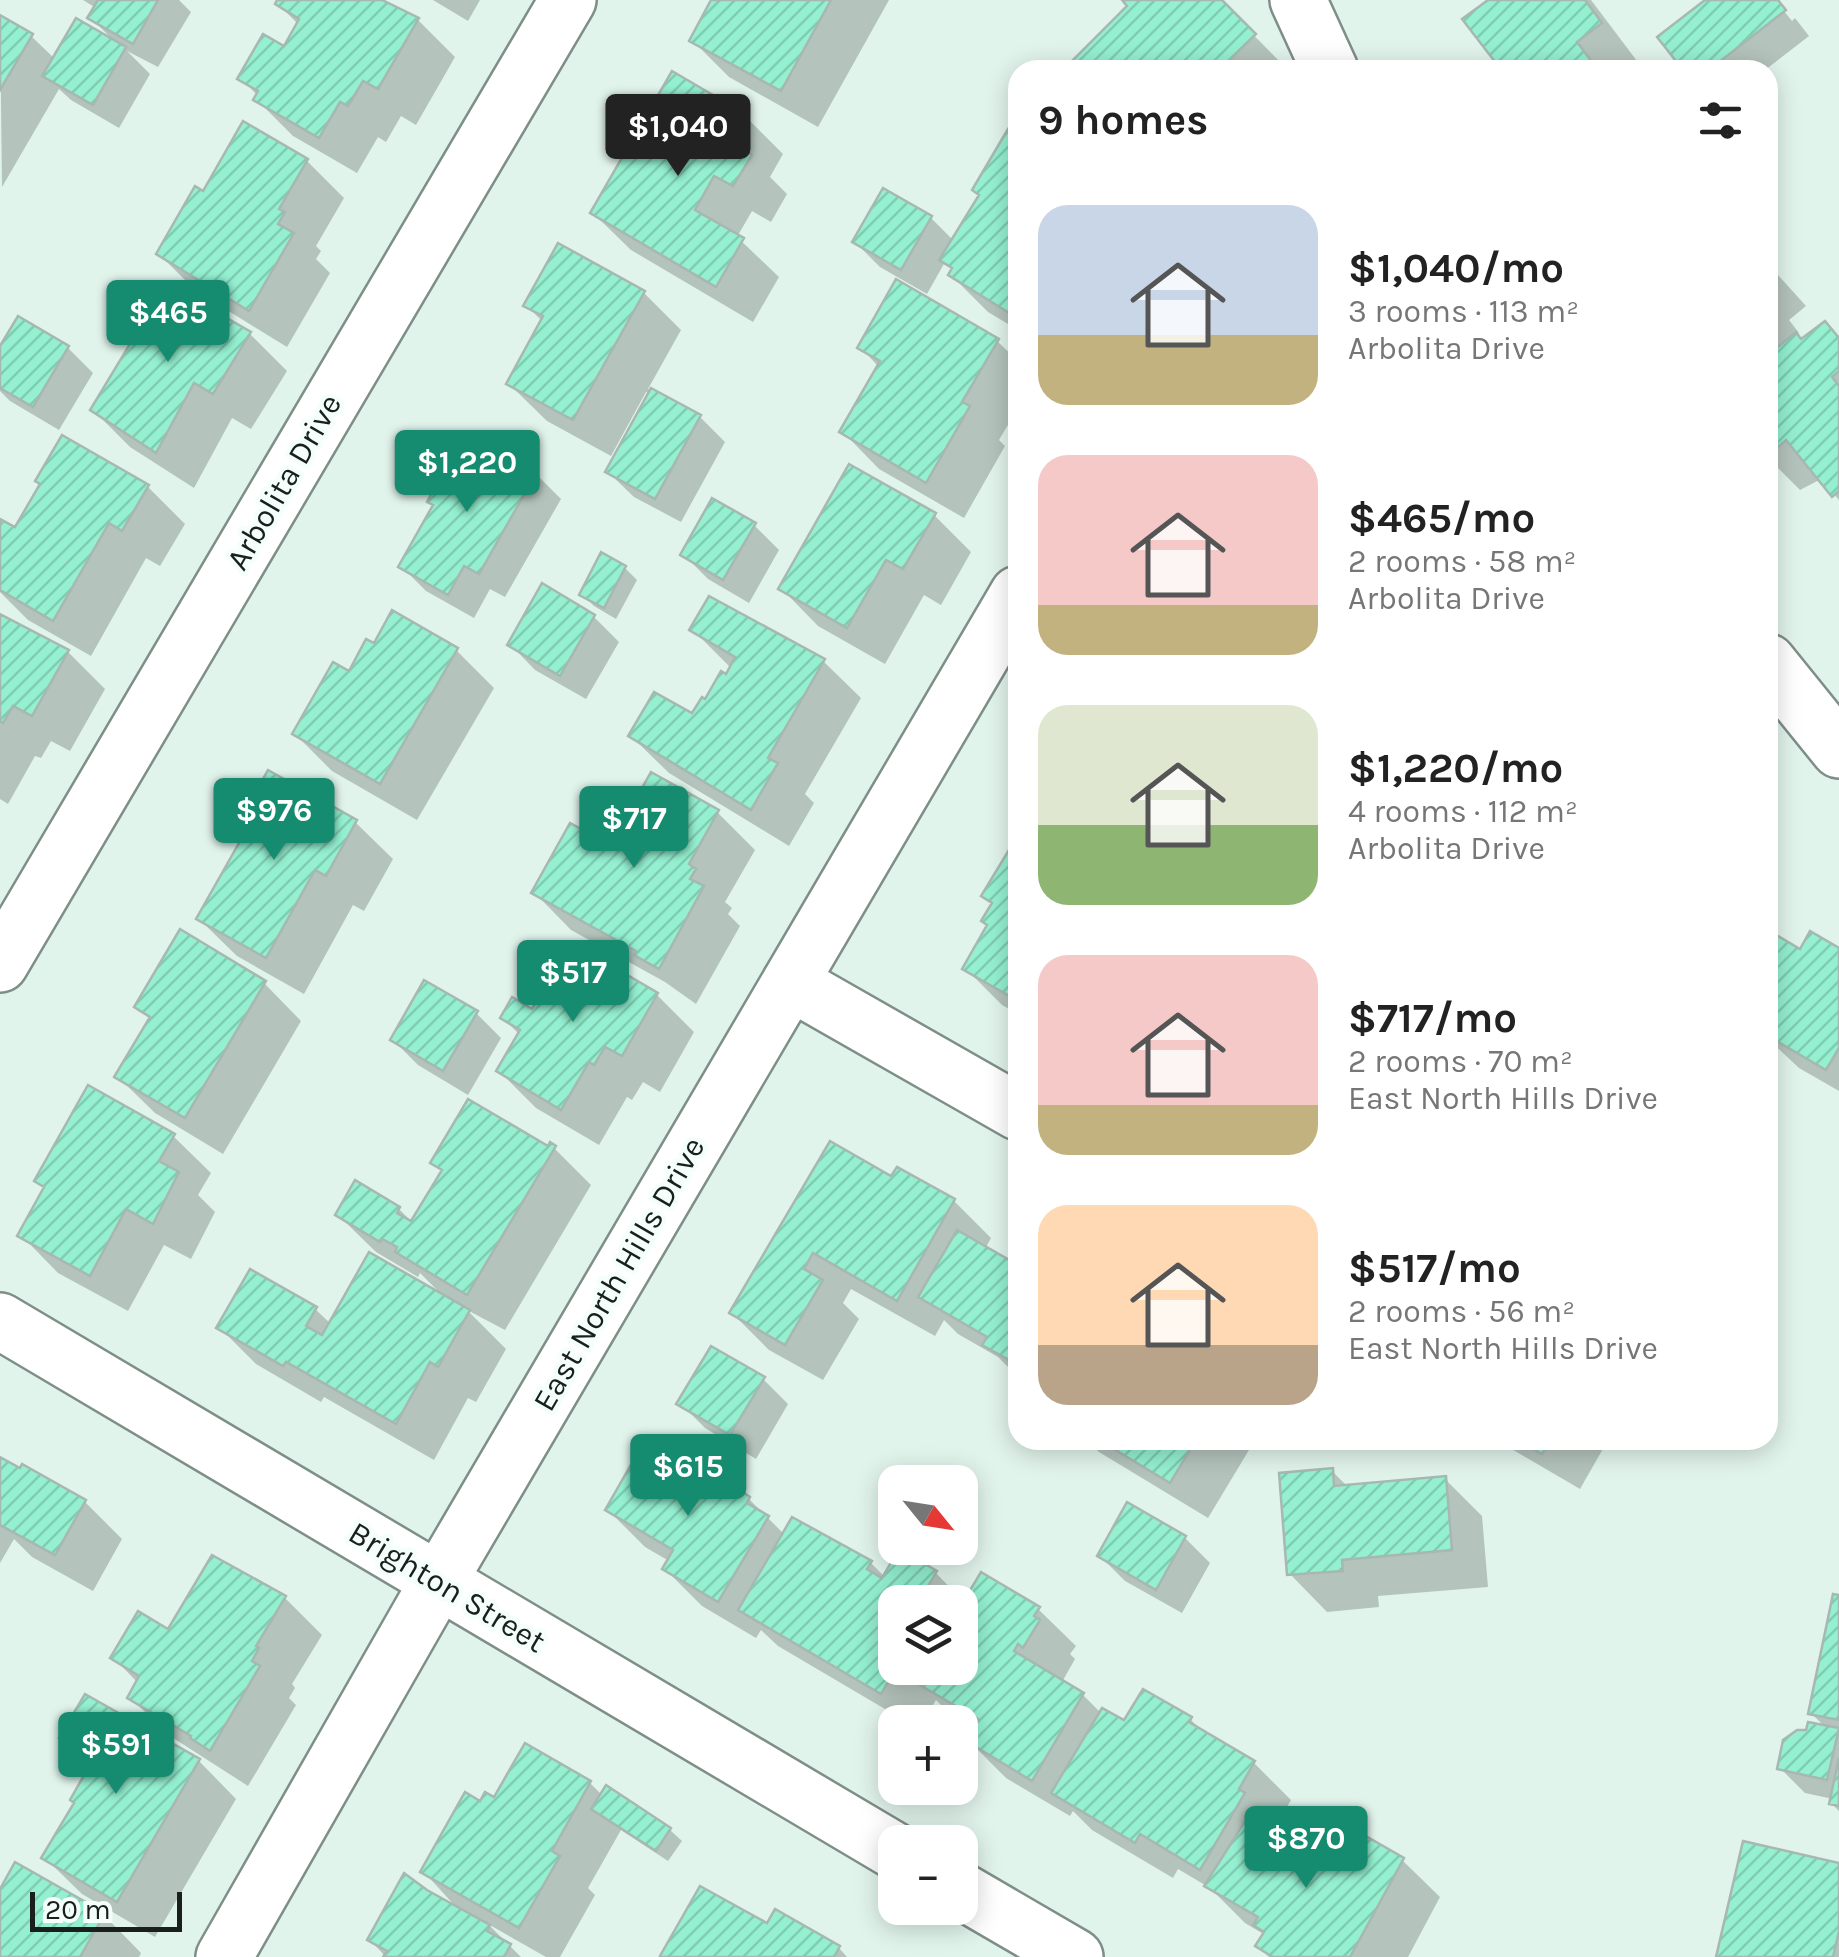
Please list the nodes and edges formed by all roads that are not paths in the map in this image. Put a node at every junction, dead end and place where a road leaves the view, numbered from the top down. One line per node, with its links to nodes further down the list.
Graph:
1 (568, 0): 7 (street, Arbolita Drive)
2 (1298, 0): 3 (street)
3 (1325, 60)
4 (1008, 611): 8 (street, East North Hills Drive)
5 (1778, 674): 6 (street)
6 (1839, 750)
7 (0, 964)
8 (790, 982): 9 (street); 11 (street, East North Hills Drive)
9 (1008, 1106)
10 (0, 1321): 11 (street, Brighton Street)
11 (438, 1582): 12 (street, Brighton Street); 14 (street, East North Hills Drive)
12 (878, 1841)
13 (978, 1900): 15 (street)
14 (224, 1957)
15 (1075, 1957)

